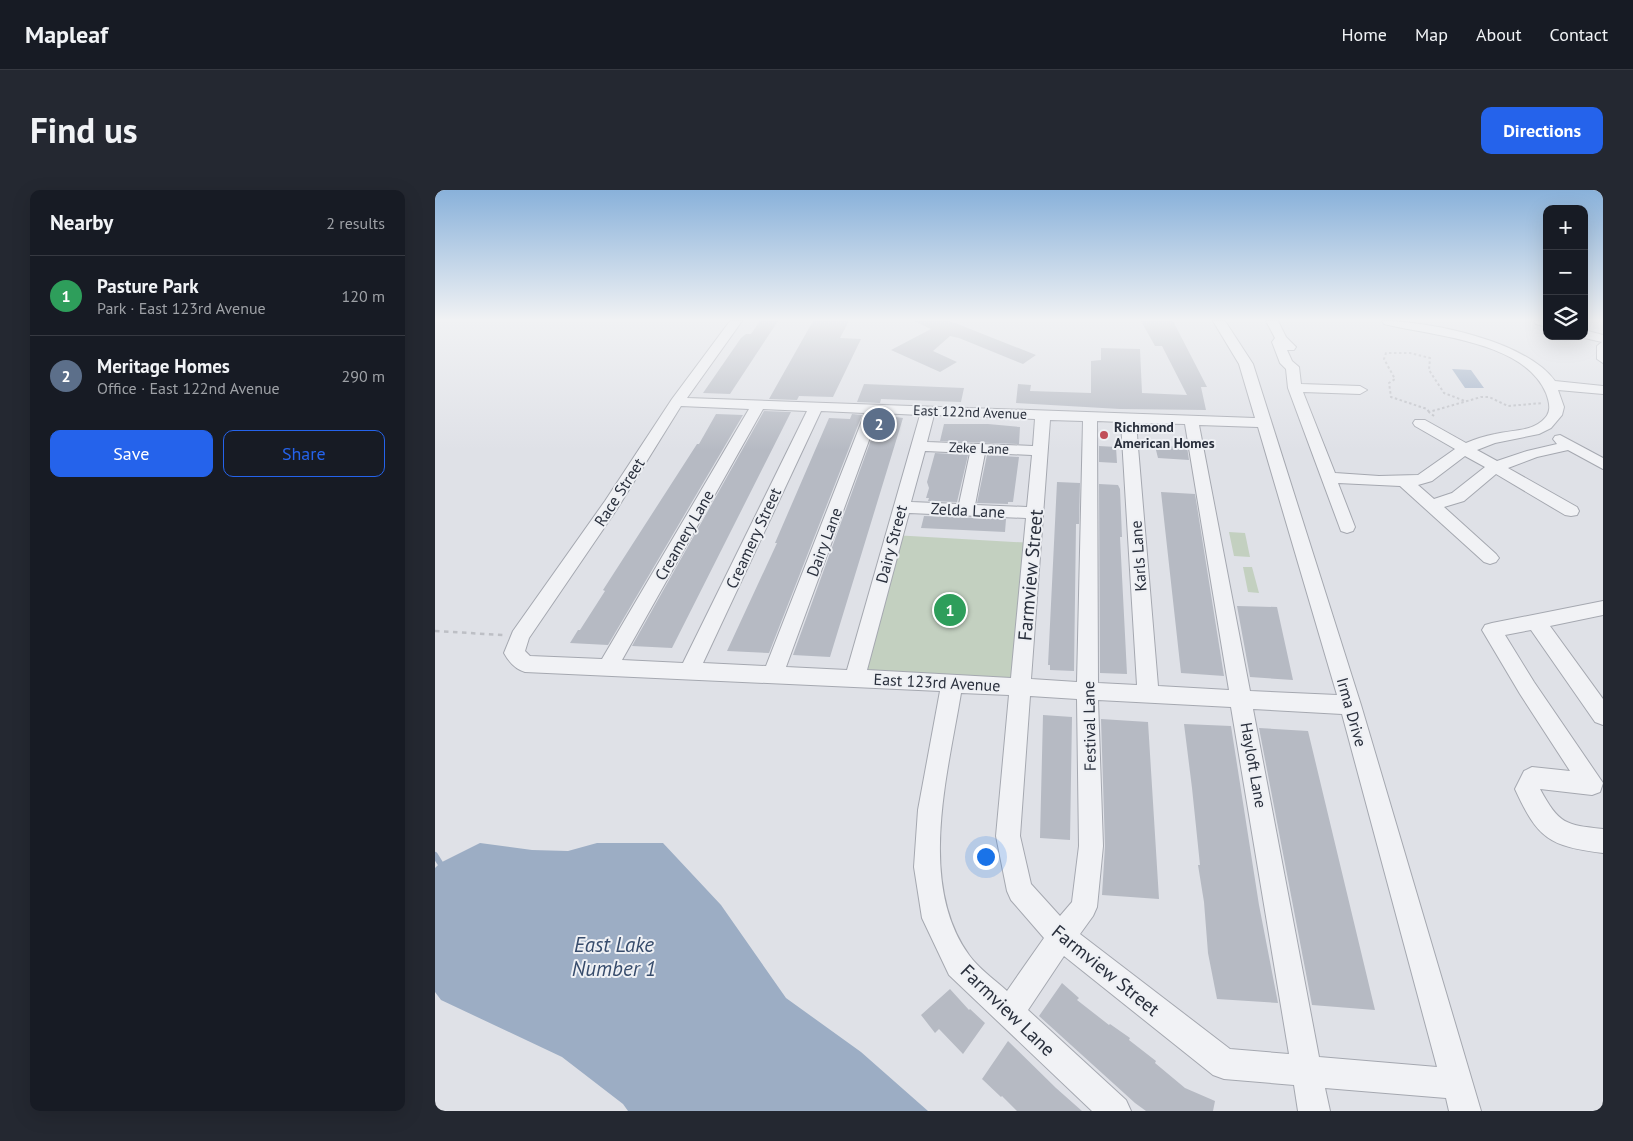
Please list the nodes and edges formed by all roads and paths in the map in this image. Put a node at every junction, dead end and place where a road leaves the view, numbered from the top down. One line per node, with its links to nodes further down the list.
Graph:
1 (705, 364): 13 (street, Race Street)
2 (1246, 364): 24 (street, Irma Drive)
3 (1286, 364): 7 (street)
4 (1386, 364): 21 (path)
5 (1430, 364): 12 (path)
6 (1529, 364): 10 (street)
7 (1295, 388): 8 (street); 33 (street)
8 (1360, 390)
9 (1603, 390): 10 (street)
10 (1553, 393): 11 (street); 12 (path); 25 (street)
11 (1603, 397)
12 (1465, 401): 21 (path)
13 (677, 402): 14 (street, East 122nd Avenue); 45 (street, Race Street)
14 (759, 404): 15 (street, East 122nd Avenue); 46 (street, Creamery Lane)
15 (815, 406): 16 (street, East 122nd Avenue); 47 (street, Creamery Street)
16 (874, 409): 17 (street, East 122nd Avenue); 48 (street, Dairy Lane)
17 (928, 411): 18 (street, East 122nd Avenue); 27 (street, Dairy Street)
18 (1043, 415): 19 (street, East 122nd Avenue); 30 (street, Farmview Street)
19 (1089, 417): 20 (street, East 122nd Avenue); 52 (street, Festival Lane)
20 (1128, 418): 23 (street, East 122nd Avenue); 53 (street, Karls Lane)
21 (1425, 418): 22 (path); 29 (street)
22 (1436, 418)
23 (1191, 420): 24 (street, East 122nd Avenue); 54 (street, Hayloft Lane)
24 (1264, 423): 55 (street, Irma Drive)
25 (1541, 428): 26 (street); 29 (street)
26 (1570, 445): 31 (street); 32 (street)
27 (918, 446): 28 (street, Zeke Lane); 36 (street, Dairy Street)
28 (978, 448): 30 (street, Zeke Lane); 37 (street)
29 (1465, 450): 32 (street); 34 (street)
30 (1041, 451): 39 (street, Farmview Street)
31 (1603, 464)
32 (1495, 467): 35 (street); 38 (street)
33 (1328, 478): 34 (street); 40 (street)
34 (1404, 481): 35 (street)
35 (1431, 506): 41 (street)
36 (901, 507): 37 (street, Zelda Lane); 49 (street, Dairy Street)
37 (966, 510): 39 (street, Zelda Lane)
38 (1571, 511)
39 (1035, 513): 51 (street, Farmview Street)
40 (1347, 527)
41 (1489, 558)
42 (1603, 608): 43 (street)
43 (1536, 620): 56 (street); 57 (street)
44 (435, 631): 45 (path)
45 (520, 636): 46 (street, East 123rd Avenue)
46 (608, 667): 47 (street, East 123rd Avenue)
47 (690, 670): 48 (street, East 123rd Avenue)
48 (773, 675): 49 (street, East 123rd Avenue)
49 (855, 678): 50 (street, East 123rd Avenue)
50 (952, 683): 51 (street, East 123rd Avenue); 60 (street, Farmview Lane)
51 (1021, 687): 52 (street, East 123rd Avenue); 59 (street, Farmview Street)
52 (1088, 691): 53 (street, East 123rd Avenue); 59 (street, Festival Lane)
53 (1148, 695): 54 (street, East 123rd Avenue)
54 (1243, 700): 55 (street, East 123rd Avenue); 61 (street, Hayloft Lane)
55 (1350, 706): 62 (street, Irma Drive)
56 (1603, 716)
57 (1598, 785): 58 (street)
58 (1603, 841)
59 (1061, 937): 60 (street, Festival Lane); 61 (street, Farmview Street)
60 (1010, 1012): 63 (street, Farmview Lane)
61 (1308, 1071): 62 (street, Farmview Street); 64 (street, Hayloft Lane)
62 (1461, 1098)
63 (1115, 1111)
64 (1314, 1111)

